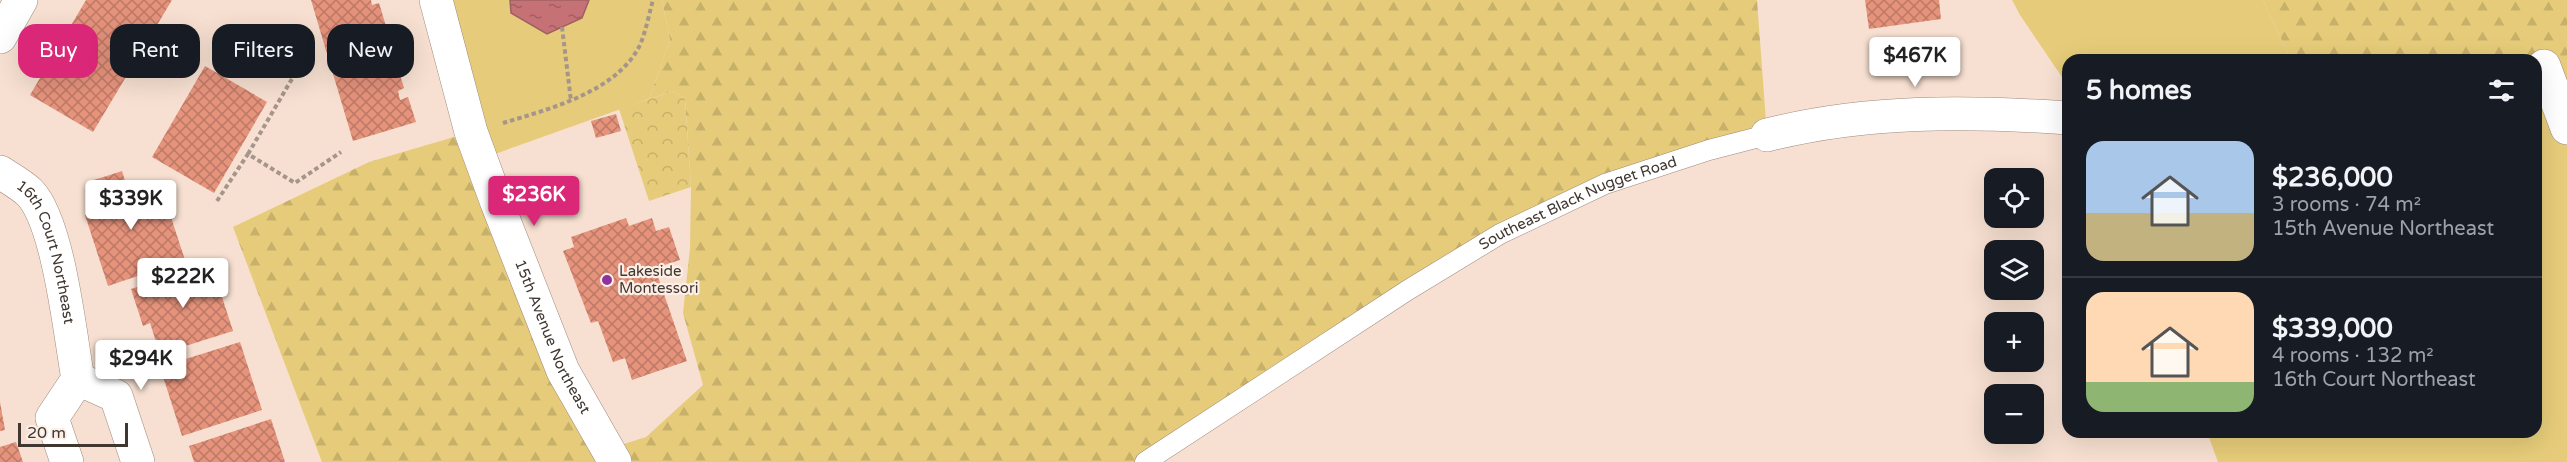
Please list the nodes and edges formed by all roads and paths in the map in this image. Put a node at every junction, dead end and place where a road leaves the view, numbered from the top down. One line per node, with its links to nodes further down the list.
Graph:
1 (21, 0): 5 (street)
2 (436, 0): 11 (street, 15th Avenue Northeast)
3 (653, 0): 8 (path)
4 (562, 27): 8 (path)
5 (0, 37)
6 (2549, 62): 10 (street)
7 (292, 78): 14 (path)
8 (571, 101): 11 (path)
9 (2062, 118): 12 (street, Southeast Black Nugget Road)
10 (2567, 128)
11 (471, 132): 20 (street, 15th Avenue Northeast)
12 (1767, 135): 21 (lane, Southeast Black Nugget Road)
13 (342, 152): 14 (path)
14 (248, 154): 16 (path)
15 (0, 172): 17 (street, 16th Court Northeast)
16 (218, 201)
17 (78, 380): 18 (street); 19 (street)
18 (67, 462)
19 (138, 462)
20 (615, 462)
21 (1145, 462)

